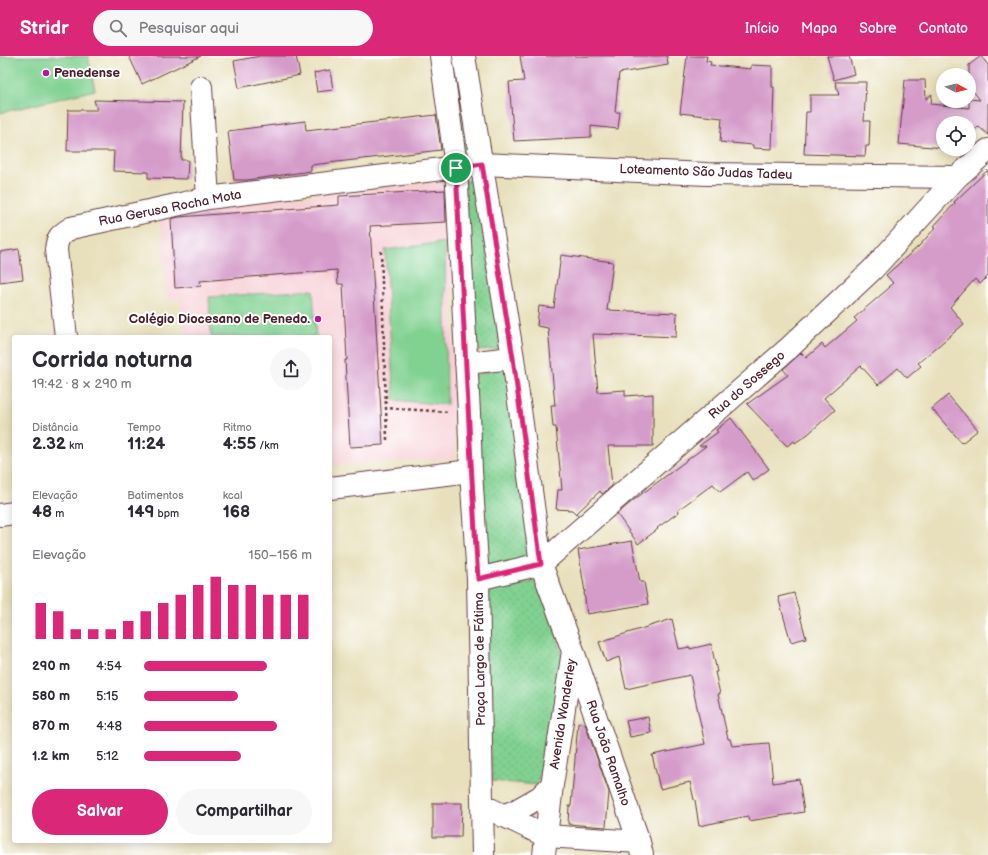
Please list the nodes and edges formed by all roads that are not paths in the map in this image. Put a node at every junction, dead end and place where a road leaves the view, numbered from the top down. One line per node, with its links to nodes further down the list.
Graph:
1 (441, 56): 6 (street, Praça Largo de Fátima)
2 (464, 56): 5 (street, Avenida Wanderley)
3 (201, 87): 8 (street)
4 (988, 150): 7 (street, Rua do Sossego)
5 (482, 164): 6 (street, Loteamento São Judas Tadeu); 7 (street, Loteamento São Judas Tadeu); 10 (street, Avenida Wanderley)
6 (456, 168): 8 (street, Rua Gerusa Rocha Mota); 11 (street, Praça Largo de Fátima)
7 (957, 176): 16 (street, Rua do Sossego)
8 (208, 198): 9 (street, Rua Gerusa Rocha Mota)
9 (66, 335)
10 (513, 358): 11 (street); 16 (street, Avenida Wanderley)
11 (466, 363): 12 (street, Praça Largo de Fátima)
12 (471, 471): 13 (street); 17 (street, Praça Largo de Fátima)
13 (332, 488)
14 (12, 513): 15 (street)
15 (0, 514)
16 (541, 564): 17 (street, Rua do Sossego); 18 (street, Avenida Wanderley)
17 (478, 579): 20 (street, Praça Largo de Fátima)
18 (573, 651): 19 (street, Avenida Wanderley); 23 (street, Rua João Ramalho)
19 (552, 785): 21 (street); 22 (street, Avenida Wanderley)
20 (482, 805): 21 (street); 24 (street, Praça Largo de Fátima)
21 (503, 816): 22 (street)
22 (545, 845): 23 (street)
23 (640, 848)
24 (484, 855)

